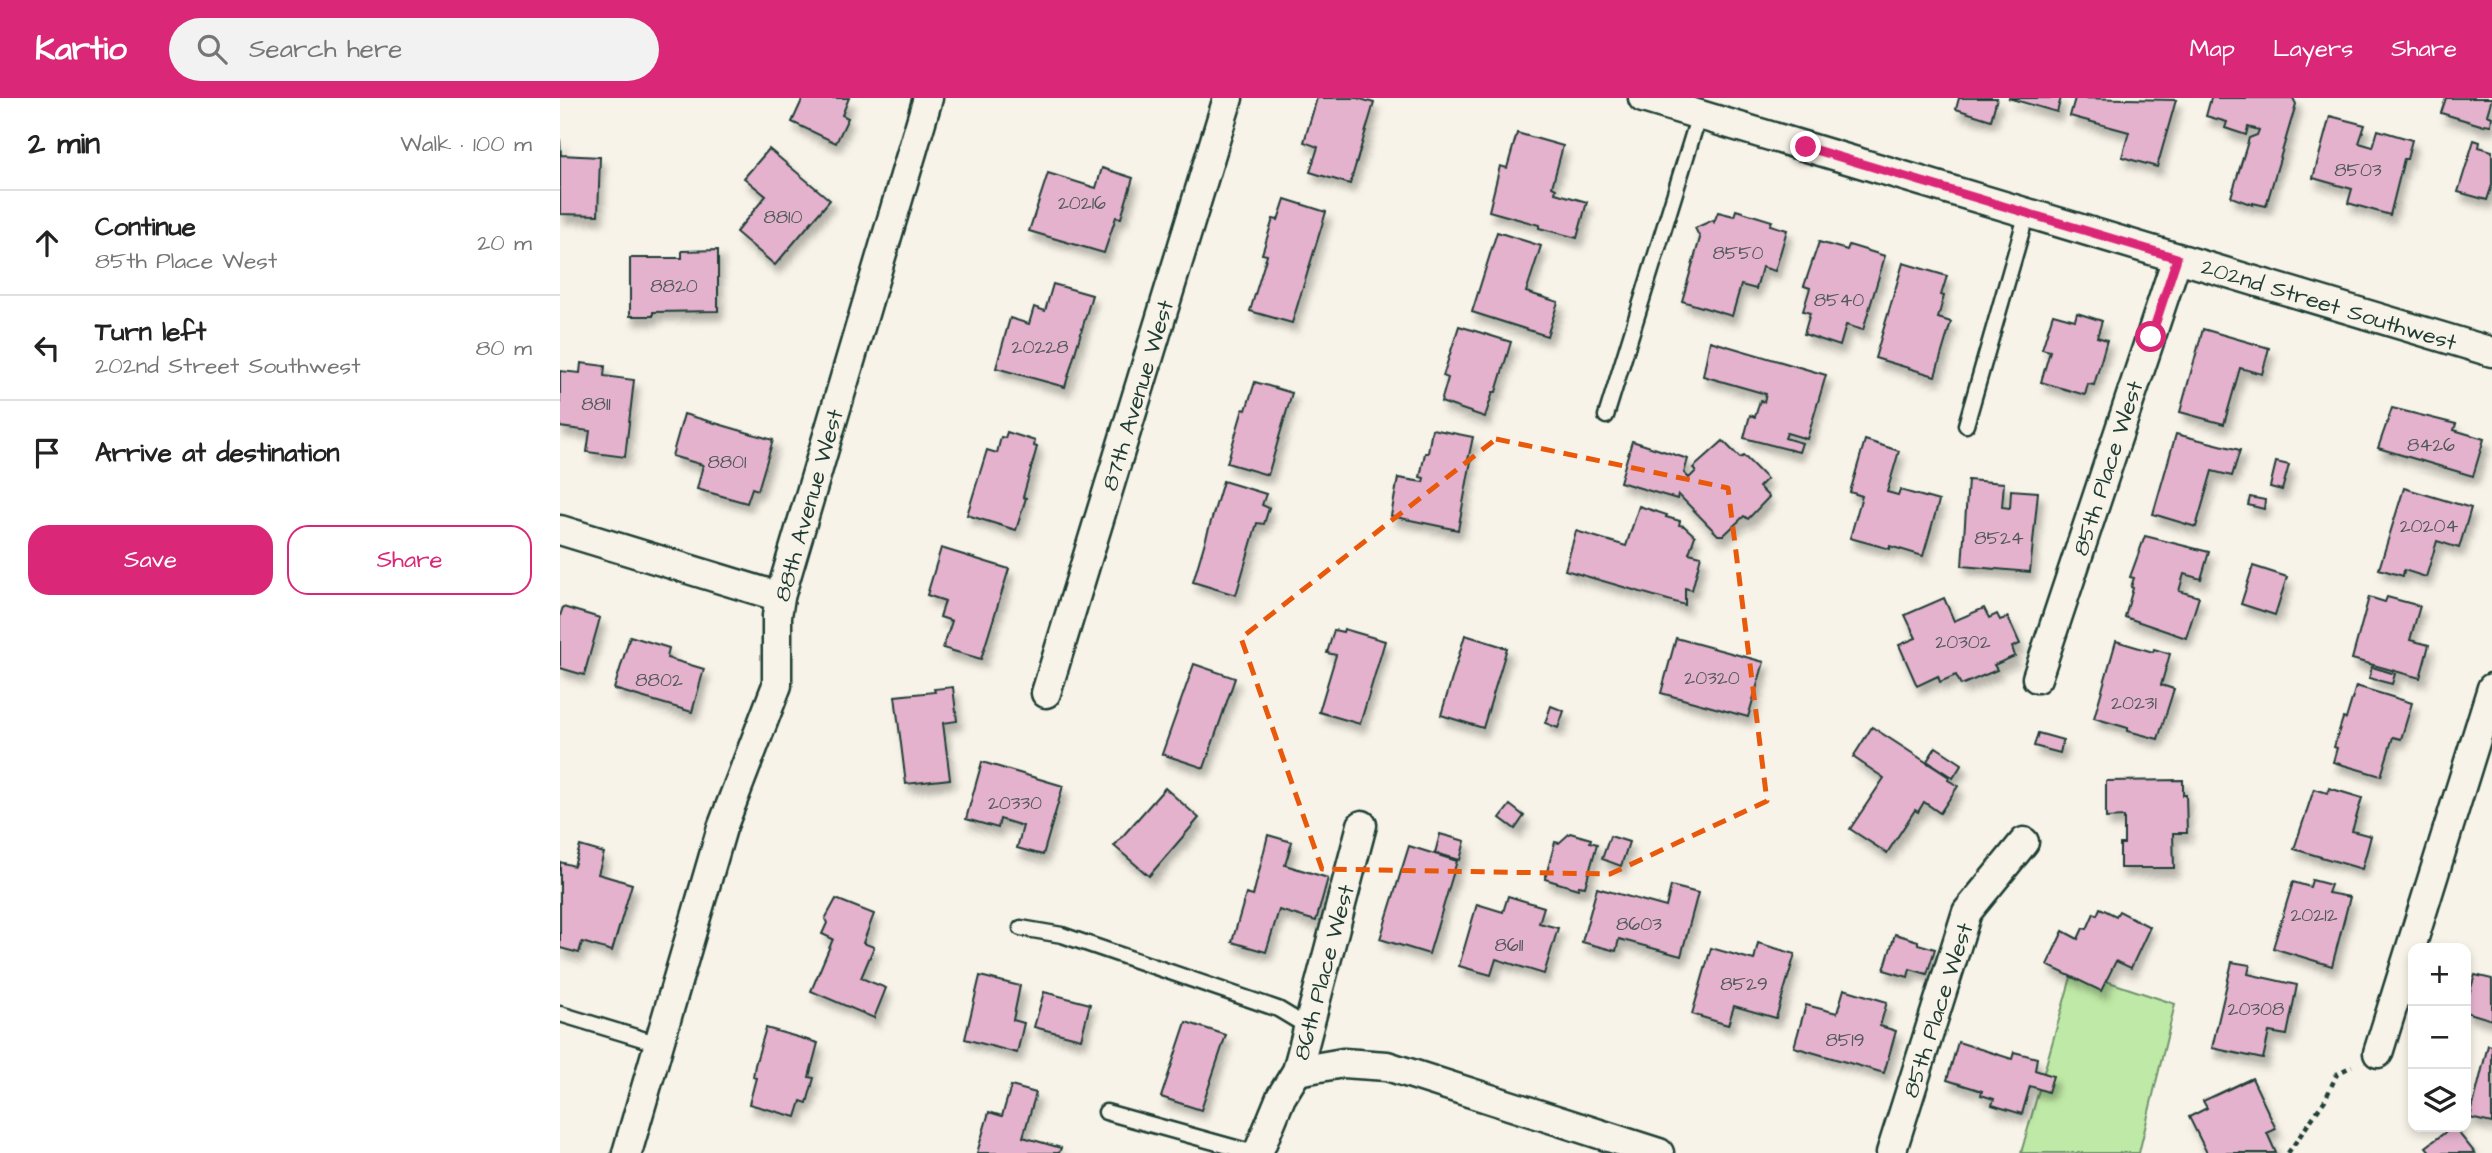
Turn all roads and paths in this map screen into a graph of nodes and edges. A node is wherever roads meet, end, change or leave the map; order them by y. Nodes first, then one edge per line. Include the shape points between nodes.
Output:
1 (928, 98) edge
2 (1228, 98) edge
3 (1643, 98) edge
4 (1699, 115) junction
5 (2027, 213) junction
6 (2177, 258) junction
7 (2492, 352) edge
8 (1606, 416) dead end
9 (1966, 425) dead end
10 (560, 530) edge
11 (780, 597) junction
12 (2037, 678) dead end
13 (2492, 688) edge
14 (1046, 692) dead end
15 (1362, 825) dead end
16 (2024, 842) dead end
17 (1021, 928) dead end
18 (560, 1014) edge
19 (1308, 1027) junction
20 (659, 1044) junction
21 (2378, 1053) joint
22 (1297, 1071) junction
23 (1106, 1112) dead end
24 (627, 1153) edge
25 (1256, 1153) edge
26 (1659, 1153) edge
27 (1891, 1153) edge
28 (2288, 1153) edge

1 - 11 street, 88th Avenue West
2 - 14 street, 87th Avenue West
3 - 4 street, 202nd Street Southwest
4 - 5 street, 202nd Street Southwest
4 - 8 lane
5 - 6 street, 202nd Street Southwest
5 - 9 lane
6 - 7 street, 202nd Street Southwest
6 - 12 street, 85th Place West
10 - 11 street
11 - 20 street, 88th Avenue West via 777,685 722,828
13 - 21 street
15 - 19 street, 86th Place West
16 - 27 street, 85th Place West via 1967,912
17 - 19 lane via 1062,935 1278,1009
18 - 20 lane
19 - 22 street, 86th Place West
20 - 24 street, 88th Avenue West
21 - 28 path via 2337,1074 2325,1100
22 - 25 street, 86th Place West
22 - 26 street via 1343,1063 1387,1066
23 - 25 lane

